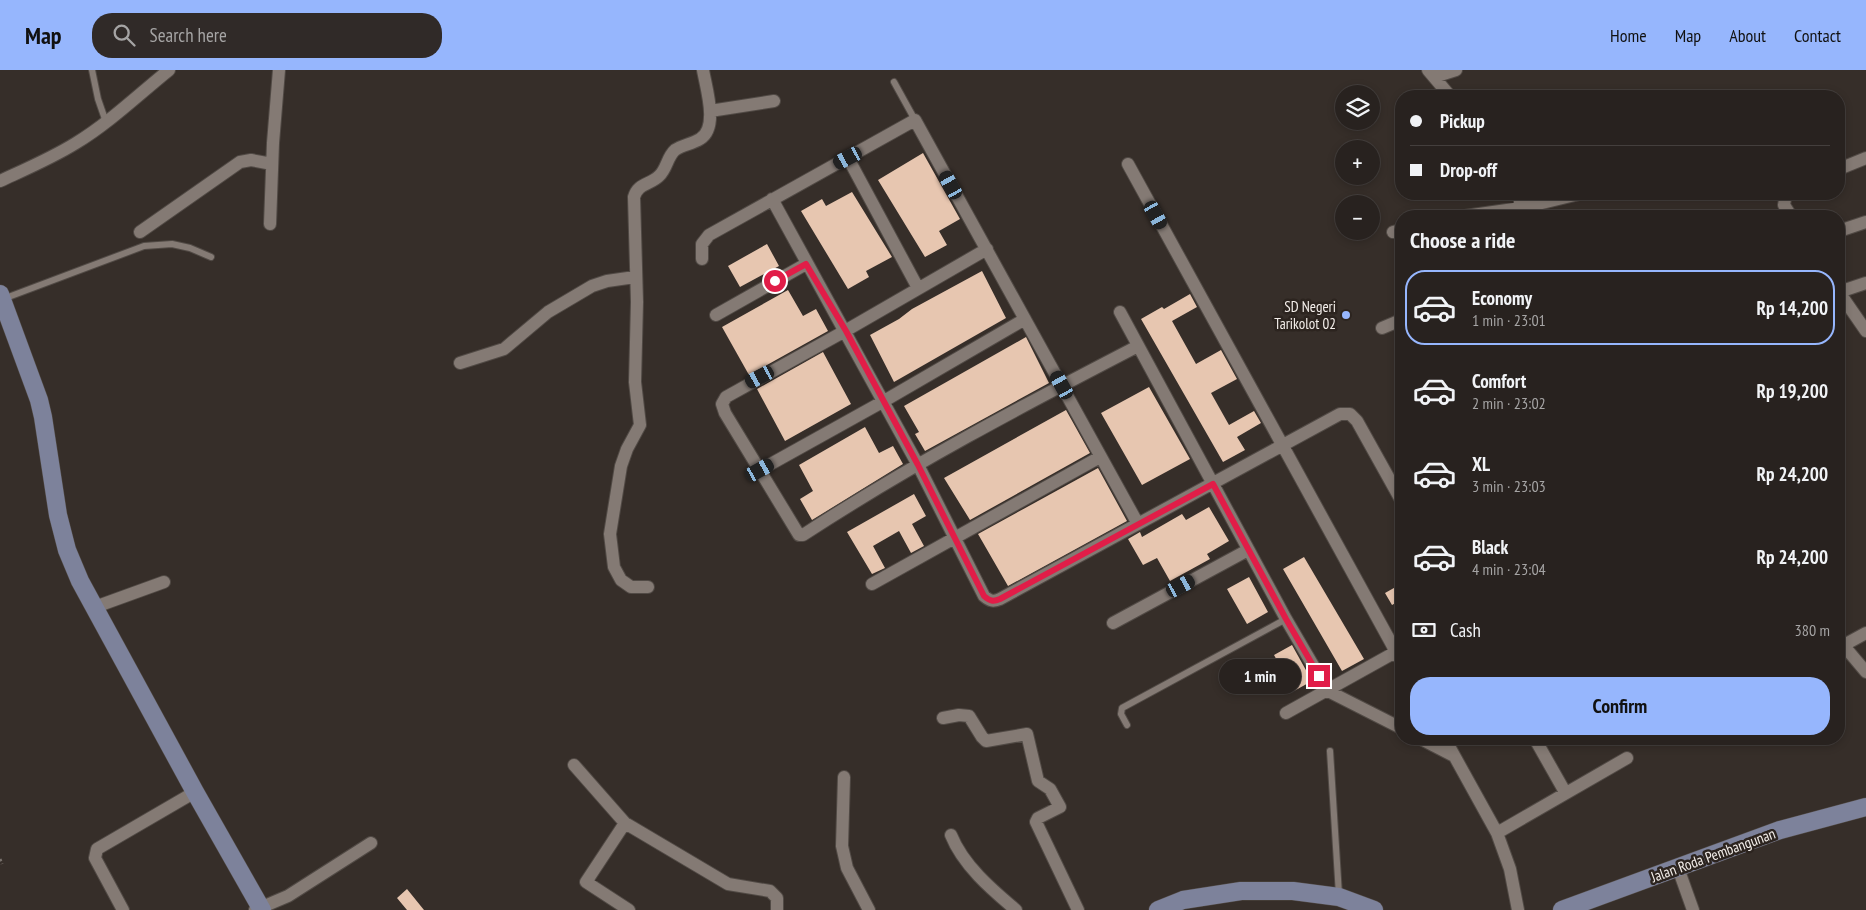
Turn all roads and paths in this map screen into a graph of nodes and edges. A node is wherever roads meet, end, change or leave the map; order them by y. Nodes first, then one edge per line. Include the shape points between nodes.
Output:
1 (92, 70) edge
2 (169, 70) edge
3 (279, 70) edge
4 (703, 70) edge
5 (1456, 70) edge
6 (1431, 74) edge
7 (894, 82) dead end
8 (1445, 90) edge
9 (774, 101) dead end
10 (710, 111) junction
11 (915, 120) junction
12 (106, 122) junction
13 (848, 158) junction
14 (1866, 158) edge
15 (272, 164) junction
16 (1128, 164) dead end
17 (1845, 167) edge
18 (0, 180) edge
19 (772, 199) junction
20 (1560, 200) edge
21 (1527, 210) edge
22 (1866, 222) edge
23 (270, 224) dead end
24 (1845, 228) edge
25 (140, 232) dead end
26 (988, 249) junction
27 (211, 257) dead end
28 (702, 259) dead end
29 (806, 264) junction
30 (635, 277) junction
31 (1866, 283) edge
32 (918, 288) junction
33 (1845, 290) edge
34 (1, 297) edge
35 (1845, 301) edge
36 (1120, 312) dead end
37 (716, 315) dead end
38 (1025, 319) junction
39 (1395, 323) edge
40 (1382, 328) dead end
41 (846, 331) junction
42 (1866, 331) edge
43 (1138, 346) junction
44 (460, 362) dead end
45 (1062, 385) junction
46 (884, 401) junction
47 (1284, 446) junction
48 (1100, 457) junction
49 (918, 465) junction
50 (760, 470) junction
51 (1213, 484) junction
52 (1395, 489) edge
53 (1138, 524) junction
54 (954, 538) junction
55 (1248, 550) junction
56 (164, 582) dead end
57 (872, 584) dead end
58 (648, 587) dead end
59 (95, 607) junction
60 (1286, 619) junction
61 (1113, 622) dead end
62 (1866, 633) edge
63 (1845, 641) edge
64 (1395, 645) edge
65 (1845, 648) edge
66 (1395, 657) edge
67 (1866, 672) edge
68 (1328, 691) junction
69 (1286, 713) dead end
70 (943, 718) dead end
71 (1127, 725) dead end
72 (1395, 725) edge
73 (1433, 745) edge
74 (1448, 745) edge
75 (1539, 745) edge
76 (1330, 751) dead end
77 (1454, 756) junction
78 (1627, 758) dead end
79 (574, 765) dead end
80 (844, 777) dead end
81 (195, 792) junction
82 (1566, 792) junction
83 (1866, 807) edge
84 (625, 824) junction
85 (1497, 833) junction
86 (951, 835) dead end
87 (371, 843) dead end
88 (0, 859) edge
89 (2, 864) dead end
90 (1678, 868) junction
91 (1339, 897) junction
92 (1186, 905) edge
93 (259, 909) edge
94 (123, 910) edge
95 (630, 910) edge
96 (777, 910) edge
97 (869, 910) edge
98 (1016, 910) edge
99 (1078, 910) edge
100 (1158, 910) edge
101 (1374, 910) edge
102 (1518, 910) edge
103 (1562, 910) edge
104 (1693, 910) edge

1 - 12 lane
2 - 12 street
3 - 15 street
4 - 10 street
5 - 6 street
6 - 8 street
7 - 11 lane
9 - 10 street
10 - 30 street via 710,123 701,139 676,149 660,176 636,191
11 - 13 street
11 - 26 street
12 - 18 street via 38,164
13 - 19 street
13 - 32 street
14 - 17 street
15 - 23 street
15 - 25 street via 251,160 240,162
16 - 47 street
19 - 28 street via 709,235 702,244
19 - 29 street
20 - 21 street
22 - 24 street
26 - 32 street
26 - 38 street
27 - 34 lane via 172,244 144,246
29 - 37 street
29 - 41 street
30 - 44 street via 592,286 548,312 504,349
30 - 58 street via 635,399 640,426 621,466 610,534 614,567 621,580 631,588
31 - 33 street
32 - 41 street
34 - 59 street via 44,417 58,515 67,550
35 - 42 street
36 - 43 street
38 - 45 street
38 - 46 street
39 - 40 street
41 - 46 street
41 - 50 street via 726,397 722,404 725,413
43 - 45 street
43 - 51 street
45 - 48 street
45 - 49 street
46 - 49 street
46 - 50 street
47 - 51 street
47 - 52 street via 1340,414 1350,414 1357,420
47 - 64 street
48 - 53 street
48 - 54 street
49 - 50 street via 801,535
49 - 54 street
51 - 53 street
51 - 55 street
53 - 54 street via 994,602 984,596
54 - 57 street
55 - 60 street
55 - 61 street
56 - 59 street
59 - 81 street
60 - 68 street
60 - 71 lane via 1122,708 1121,714
62 - 63 street
65 - 67 street
66 - 68 street
68 - 69 street
68 - 72 street
70 - 99 street via 969,716 986,740 1027,734 1038,782 1050,789 1060,807 1036,822
73 - 77 street
74 - 77 street
75 - 82 street
76 - 91 lane
77 - 85 street
78 - 82 street
79 - 84 street
80 - 97 street via 842,846 847,868
81 - 93 street
81 - 94 street via 97,850 96,858
82 - 85 street
83 - 90 street, Jalan Roda Pembangunan via 1780,830
84 - 95 street via 586,882
84 - 96 street via 728,884 770,891 777,898
85 - 102 street via 1510,869
86 - 98 street via 965,861
87 - 93 street via 309,884
88 - 89 path
90 - 103 street, Jalan Roda Pembangunan
90 - 104 street
91 - 92 street via 1293,891 1241,891
91 - 101 street
92 - 100 street

